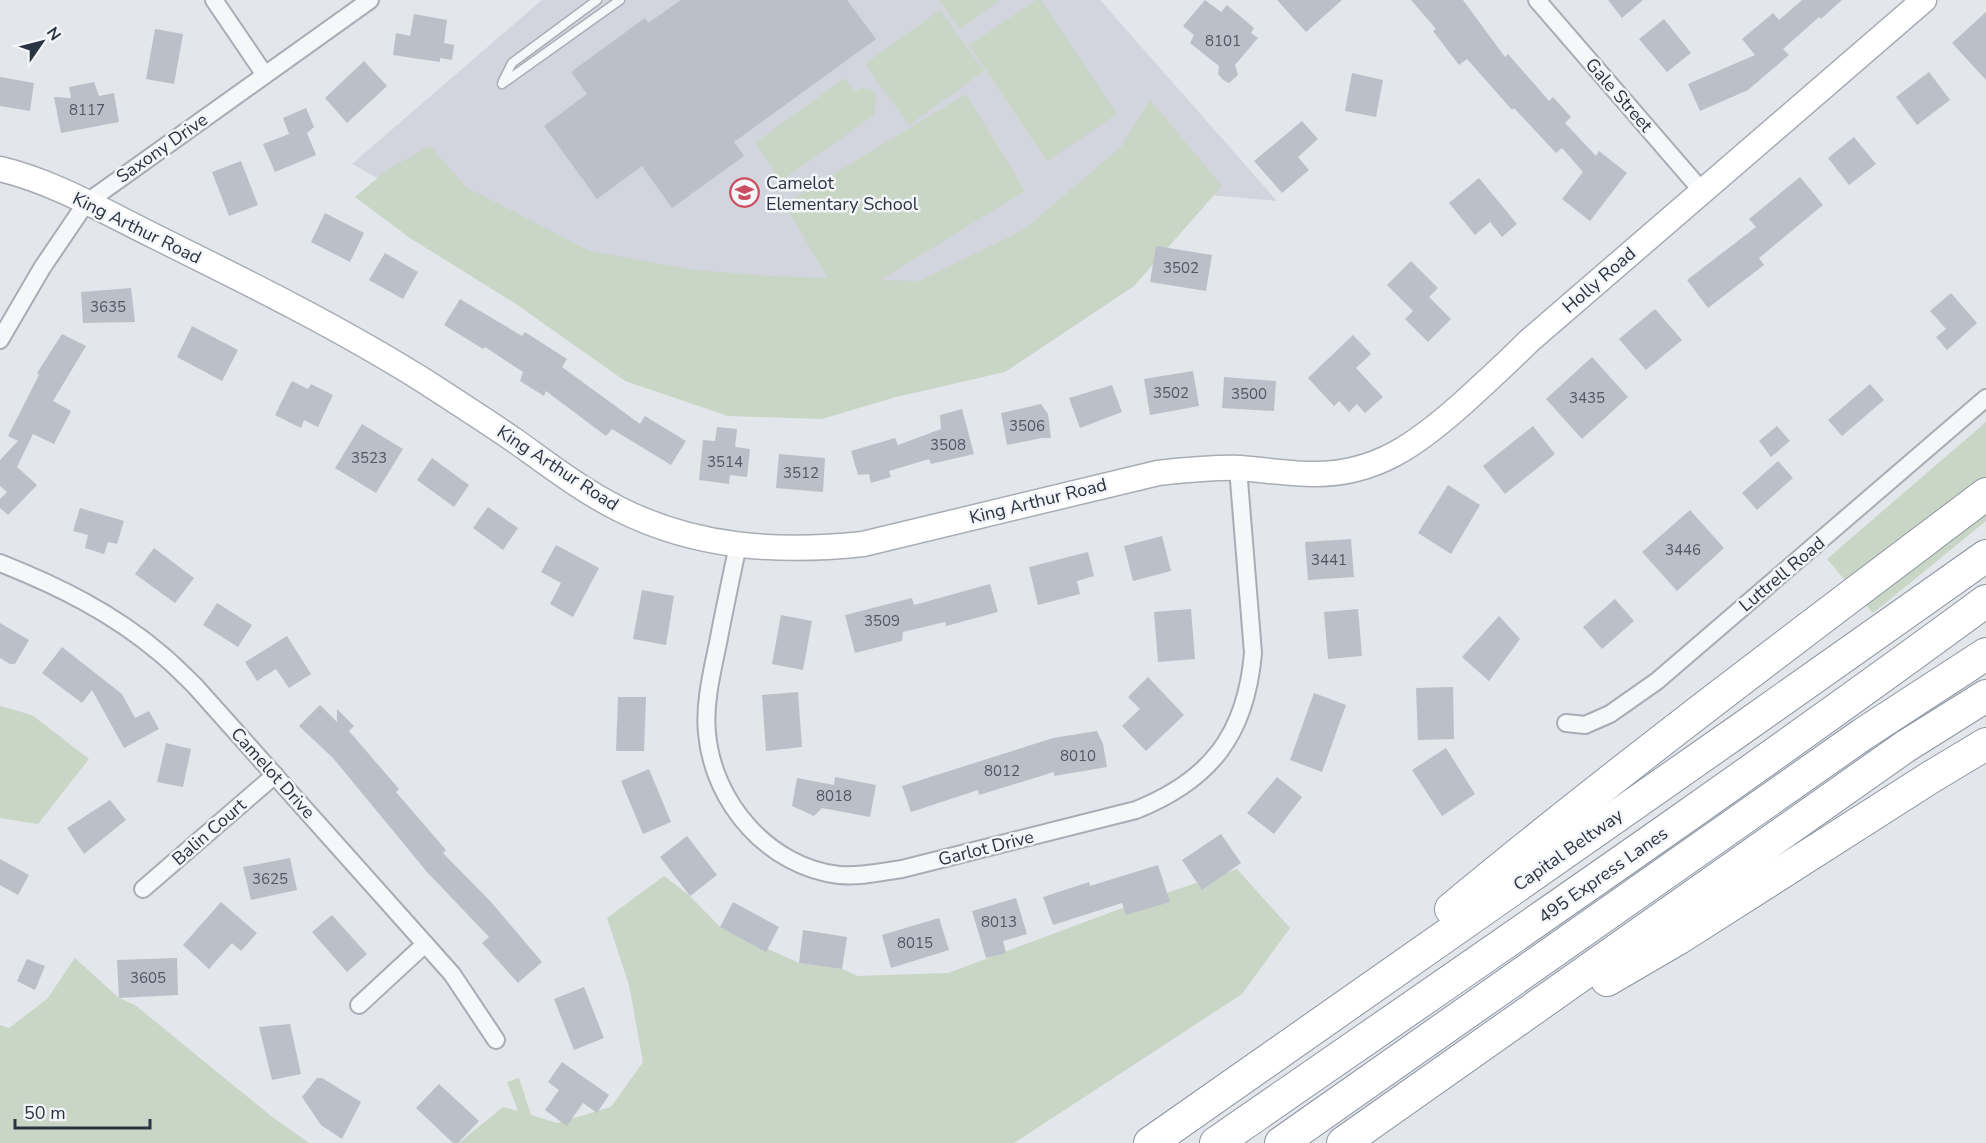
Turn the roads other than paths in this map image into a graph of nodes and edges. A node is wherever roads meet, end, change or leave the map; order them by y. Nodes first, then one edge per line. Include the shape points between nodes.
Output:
1 (214, 0) edge
2 (370, 0) edge
3 (597, 0) edge
4 (620, 0) edge
5 (1537, 0) edge
6 (1924, 0) edge
7 (266, 75) junction
8 (0, 168) edge
9 (1702, 191) junction
10 (86, 203) junction
11 (0, 340) edge
12 (1986, 398) edge
13 (1238, 468) junction
14 (1986, 494) edge
15 (738, 545) junction
16 (1986, 556) edge
17 (0, 563) edge
18 (1986, 601) edge
19 (1986, 654) edge
20 (1986, 696) edge
21 (1566, 723) dead end
22 (1986, 744) edge
23 (275, 775) junction
24 (142, 889) dead end
25 (425, 944) junction
26 (359, 1005) dead end
27 (496, 1040) dead end
28 (1276, 1055) junction
29 (1432, 1081) junction
30 (1150, 1143) edge
31 (1216, 1143) edge
32 (1281, 1143) edge
33 (1343, 1143) edge

1 - 7 street
2 - 7 street, Saxony Drive
3 - 4 lane via 512,63 502,84
5 - 9 street, Gale Street
6 - 9 street, Holly Road
7 - 10 street, Saxony Drive
8 - 10 street, King Arthur Road
9 - 13 street, Holly Road via 1414,444 1376,463 1338,473
10 - 11 street, Saxony Drive
10 - 15 street, King Arthur Road via 303,311 412,373 584,490 620,510 690,536
12 - 21 street, Luttrell Road via 1657,681 1610,714 1585,725
13 - 15 street, King Arthur Road via 1158,473 863,544 776,549
13 - 15 street, Garlot Drive via 1253,653 1250,680 1234,729 1204,769 1161,800 1136,810 865,875 816,871 774,850 753,832 722,789 712,762 707,713
14 - 28 highway via 1742,678 1508,863
16 - 28 highway, Capital Beltway
17 - 23 street, Camelot Drive via 82,600 161,654
18 - 31 highway, 495 Express Lanes via 1653,841
19 - 32 highway, 495 Express Lanes via 1853,741
20 - 29 highway via 1906,746
22 - 29 highway via 1679,938
23 - 24 street, Balin Court
23 - 25 street, Camelot Drive
25 - 26 street
25 - 27 street, Camelot Drive via 452,974
28 - 30 highway, Capital Beltway
29 - 33 highway

